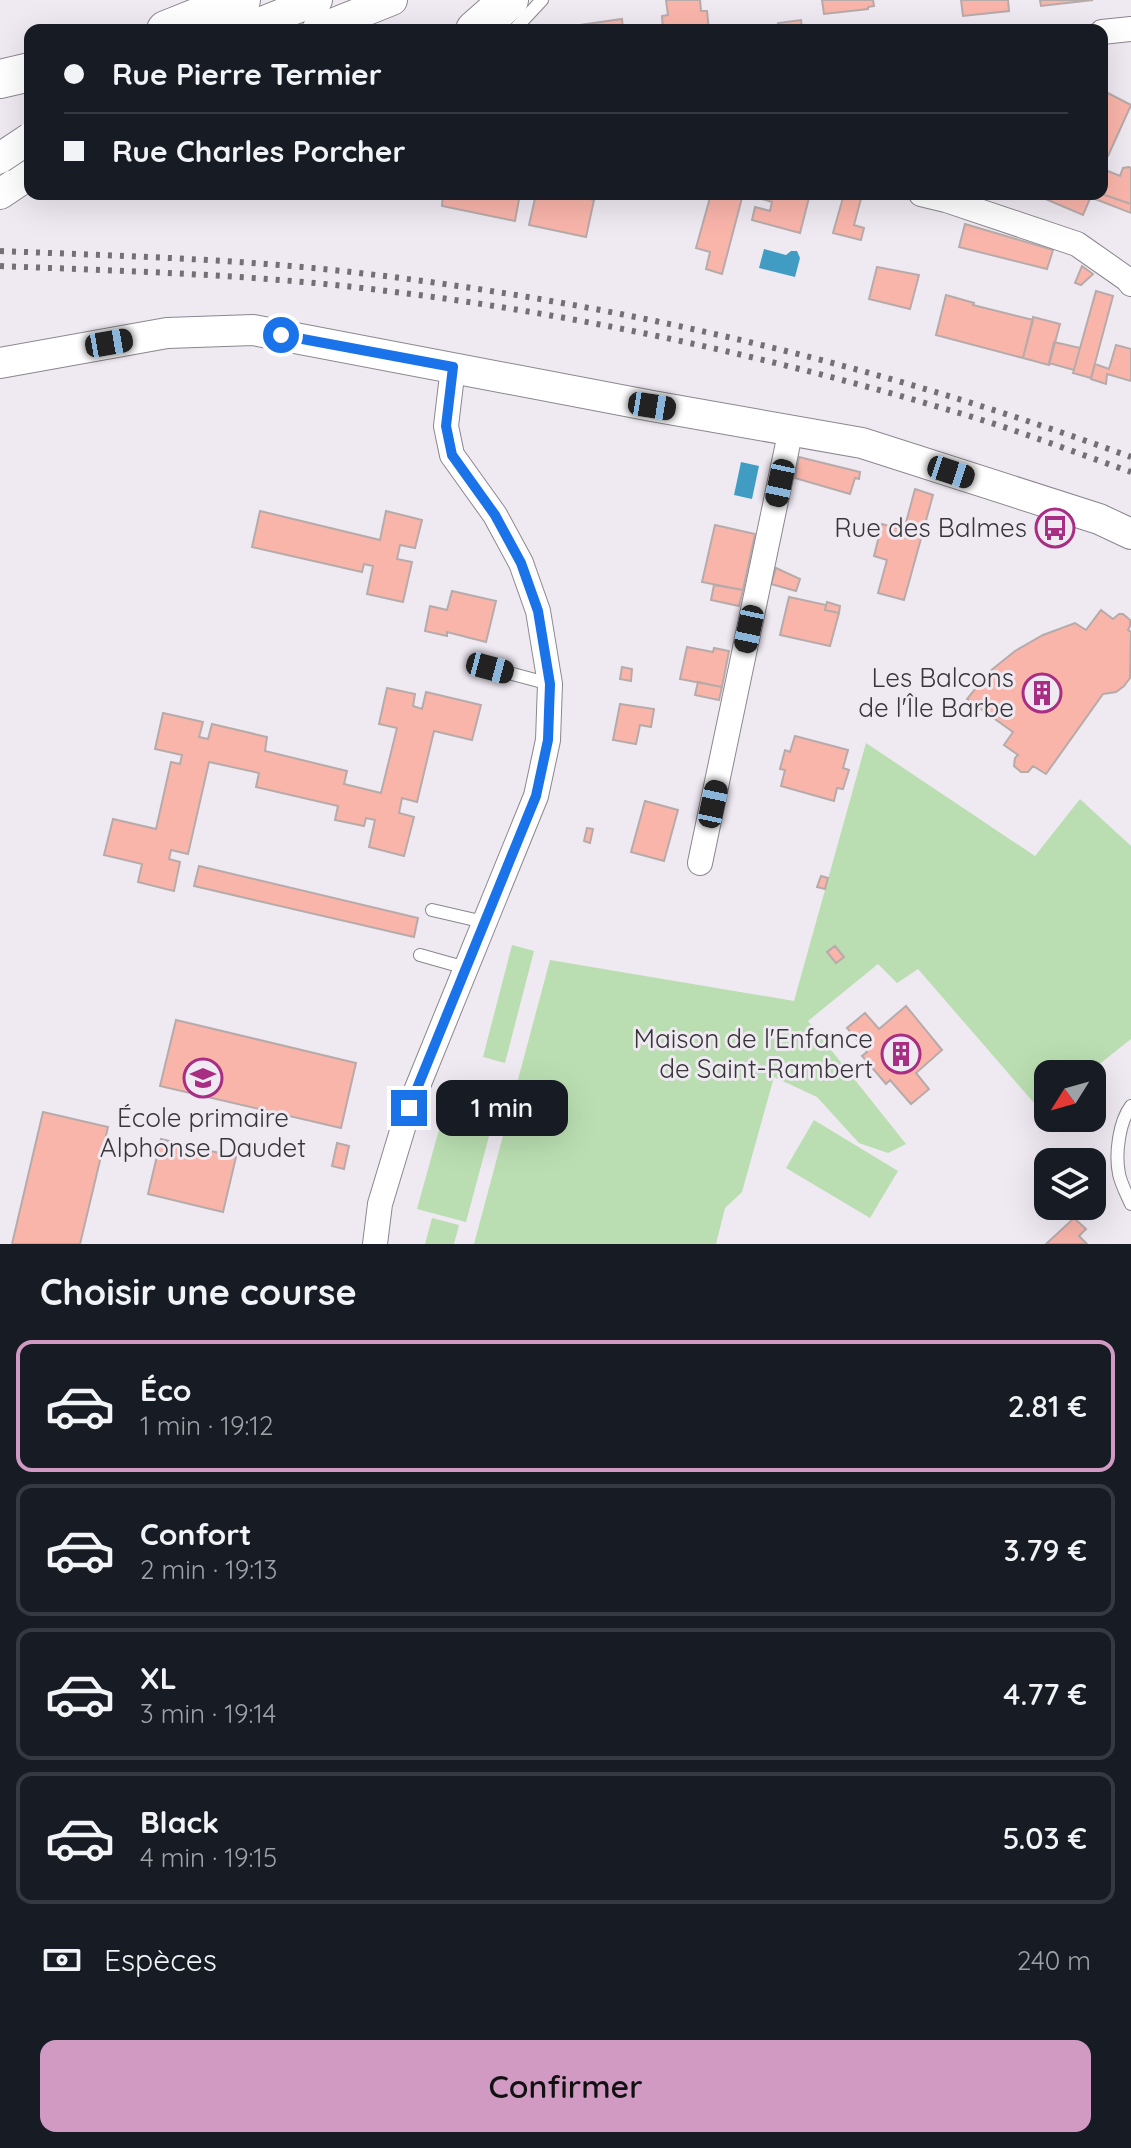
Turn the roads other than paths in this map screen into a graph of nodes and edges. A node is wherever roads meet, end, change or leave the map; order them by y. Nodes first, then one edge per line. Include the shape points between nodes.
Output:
1 (241, 0) edge
2 (317, 0) edge
3 (392, 0) edge
4 (542, 0) edge
5 (495, 15) edge
6 (181, 24) edge
7 (257, 24) edge
8 (332, 24) edge
9 (1131, 29) edge
10 (1108, 31) edge
11 (24, 73) edge
12 (0, 79) edge
13 (24, 86) edge
14 (0, 89) edge
15 (24, 139) edge
16 (0, 140) edge
17 (24, 142) edge
18 (0, 156) edge
19 (24, 156) edge
20 (24, 178) edge
21 (0, 194) edge
22 (946, 200) edge
23 (1131, 284) edge
24 (0, 363) edge
25 (453, 367) junction
26 (791, 429) junction
27 (1131, 534) edge
28 (490, 668) dead end
29 (550, 684) junction
30 (700, 863) dead end
31 (432, 910) dead end
32 (484, 922) junction
33 (420, 955) dead end
34 (466, 968) junction
35 (1131, 1106) edge
36 (1131, 1204) edge
37 (375, 1244) edge

1 - 6 main road
2 - 7 street
3 - 8 street
4 - 5 lane
9 - 10 street
11 - 12 main road
13 - 14 street
15 - 16 main road
17 - 18 street, bridge
18 - 19 lane
20 - 21 street
22 - 23 street via 1077,244
24 - 25 street via 167,333 253,330
25 - 26 street
25 - 29 street via 446,426 452,455 521,563 538,611
26 - 27 street via 862,443
26 - 30 street
28 - 29 lane
29 - 32 street via 548,740 536,796
31 - 32 lane
32 - 34 street
33 - 34 lane
34 - 37 street via 409,1108 380,1204
35 - 36 lane via 1119,1145 1119,1174

